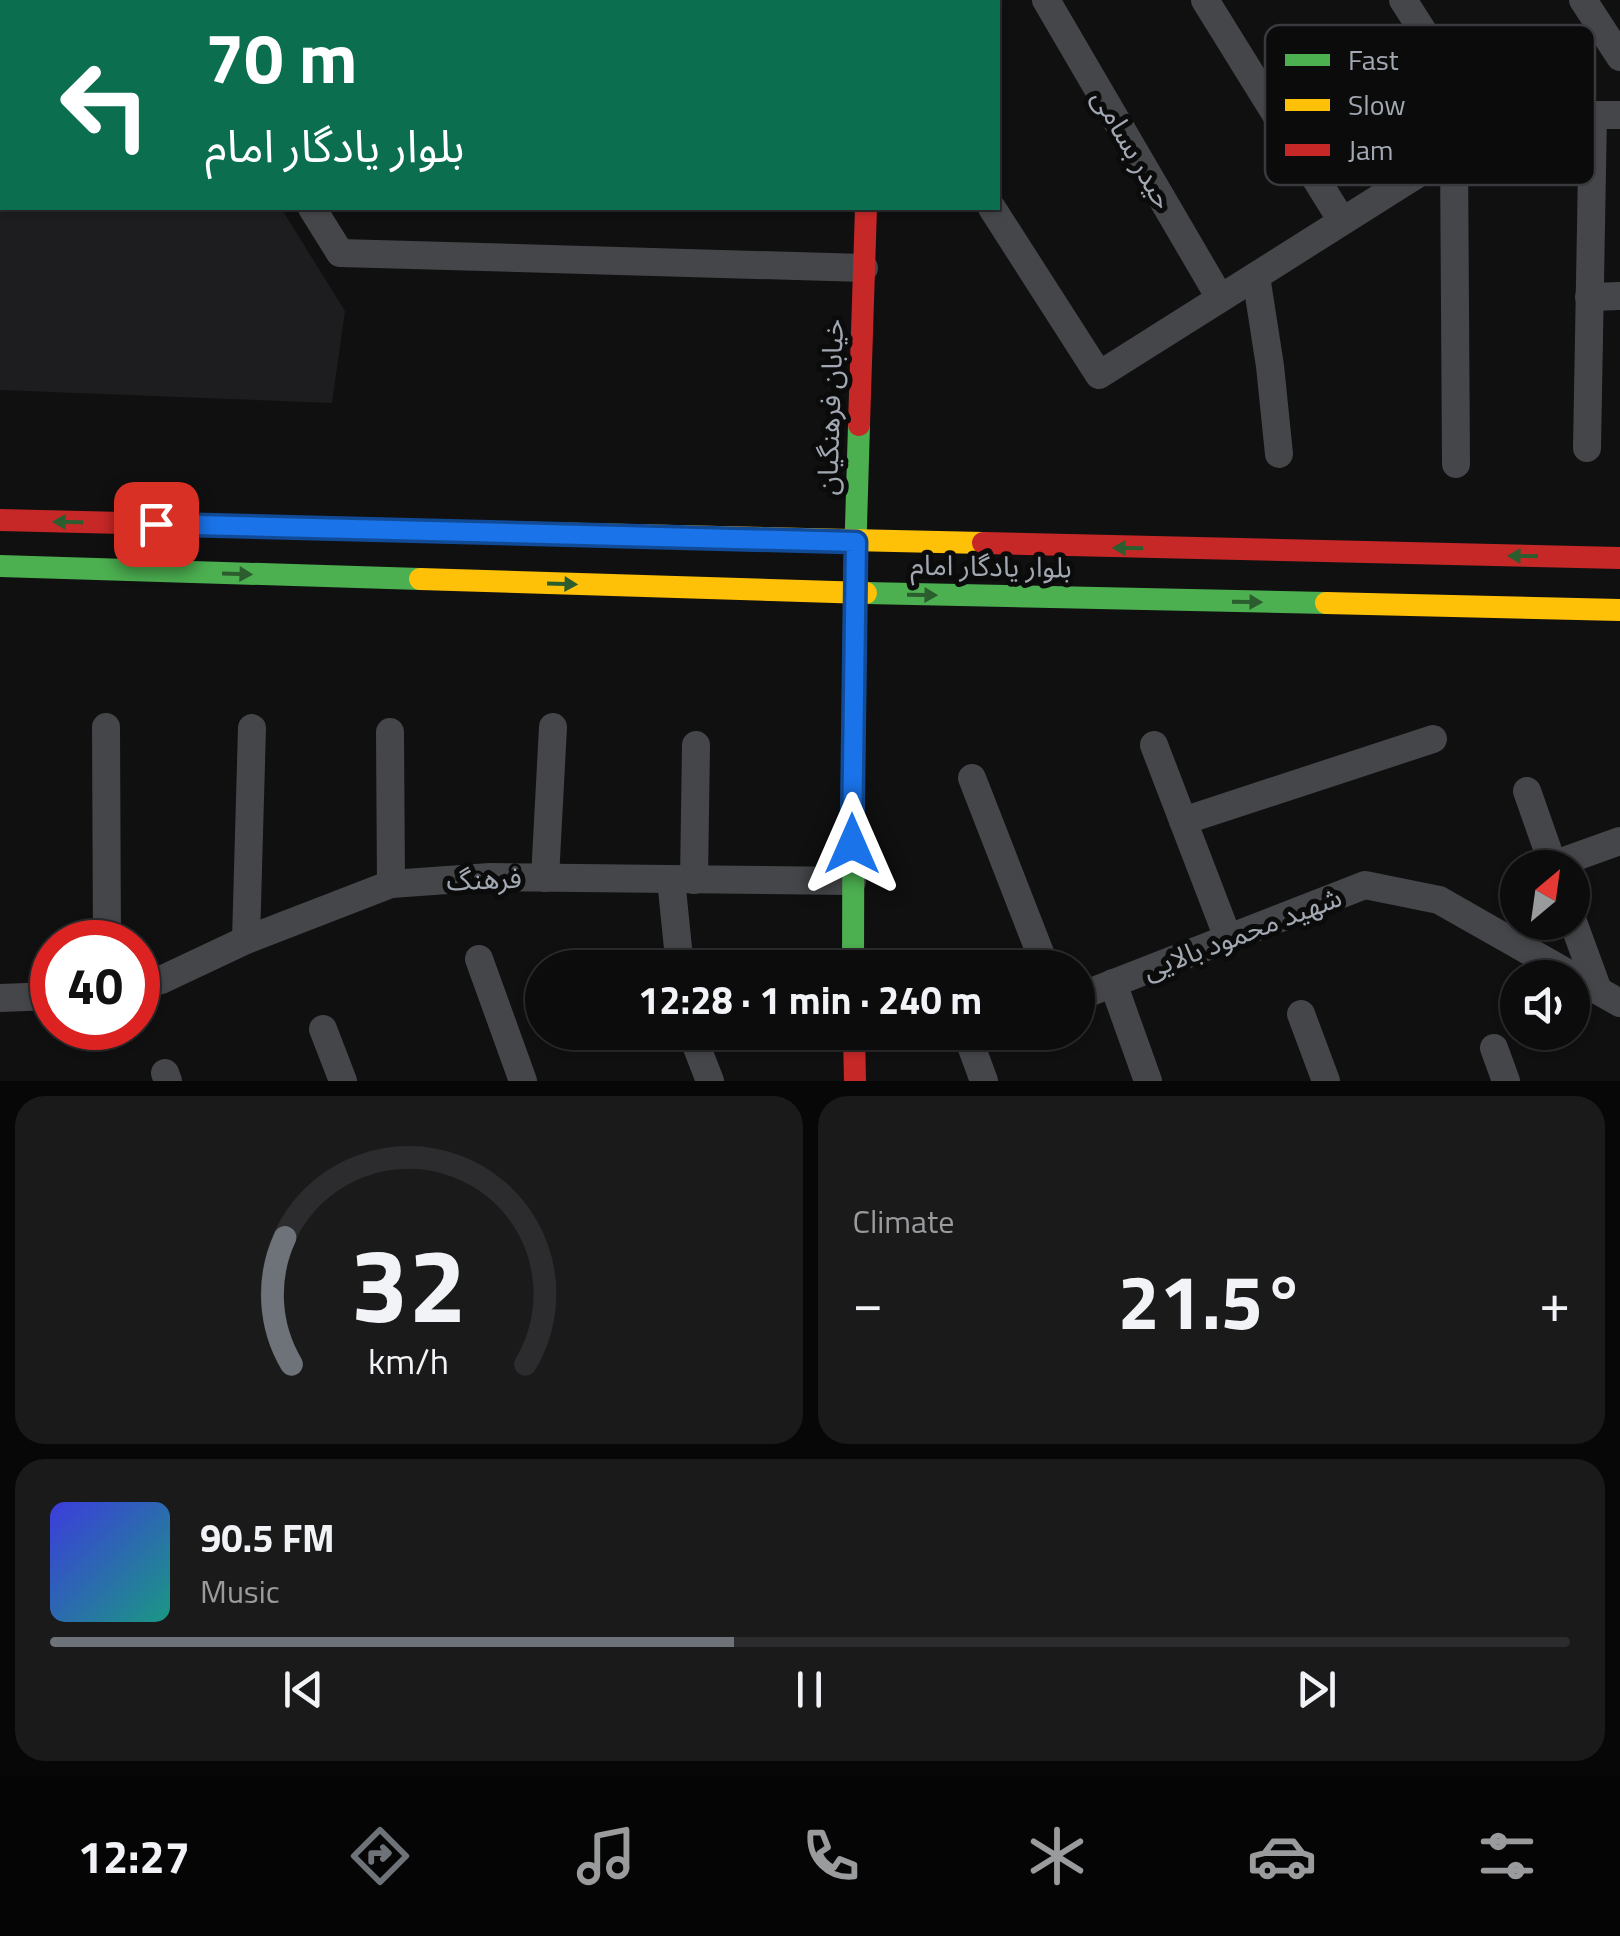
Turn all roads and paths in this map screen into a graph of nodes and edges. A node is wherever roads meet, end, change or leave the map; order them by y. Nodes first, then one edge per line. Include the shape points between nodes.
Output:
1 (1046, 0) edge
2 (1206, 0) edge
3 (1403, 0) edge
4 (1583, 0) edge
5 (1419, 25) edge
6 (1620, 57) edge
7 (1265, 96) edge
8 (1606, 115) edge
9 (1320, 185) edge
10 (1400, 185) edge
11 (1454, 185) edge
12 (313, 210) edge
13 (866, 210) edge
14 (993, 210) edge
15 (1342, 221) junction
16 (864, 268) junction
17 (1256, 276) junction
18 (1620, 296) edge
19 (1589, 297) junction
20 (1220, 298) junction
21 (1586, 448) dead end
22 (1279, 454) dead end
23 (1456, 464) dead end
24 (0, 520) edge
25 (856, 542) junction
26 (1620, 558) edge
27 (0, 566) edge
28 (854, 594) junction
29 (1620, 610) edge
30 (553, 727) dead end
31 (106, 728) dead end
32 (252, 728) dead end
33 (390, 732) dead end
34 (1433, 739) dead end
35 (696, 744) dead end
36 (1154, 745) dead end
37 (972, 778) dead end
38 (1527, 791) dead end
39 (1183, 821) junction
40 (1620, 841) edge
41 (1548, 850) edge
42 (1590, 852) edge
43 (545, 878) junction
44 (683, 880) junction
45 (852, 880) junction
46 (391, 884) junction
47 (107, 920) edge
48 (1228, 938) junction
49 (246, 940) junction
50 (1582, 940) edge
51 (681, 950) edge
52 (853, 950) edge
53 (1039, 950) edge
54 (478, 959) dead end
55 (160, 980) edge
56 (1112, 983) junction
57 (1095, 990) edge
58 (1609, 996) edge
59 (30, 997) edge
60 (0, 998) edge
61 (1301, 1014) dead end
62 (323, 1029) dead end
63 (1494, 1048) dead end
64 (698, 1050) edge
65 (854, 1050) edge
66 (973, 1050) edge
67 (343, 1081) edge
68 (523, 1081) edge
69 (710, 1081) edge
70 (855, 1081) edge
71 (984, 1081) edge
72 (1148, 1081) edge
73 (1326, 1081) edge
74 (1506, 1081) edge

1 - 20 street, حیدر بسامی
2 - 7 street
3 - 5 street
4 - 6 street
8 - 19 street
9 - 15 street
10 - 15 street
11 - 23 street
12 - 16 street via 340,253
13 - 16 main road, خیابان فرهنگیان
14 - 20 street via 1098,375
15 - 17 street
16 - 25 main road, خیابان فرهنگیان
17 - 20 street
17 - 22 street
18 - 19 street
19 - 21 street
25 -> 24 main road, بلوار یادگار امام
26 -> 25 main road, بلوار یادگار امام
25 - 28 main road, خیابان فرهنگیان
27 -> 28 main road, بلوار یادگار امام
28 -> 29 main road, بلوار یادگار امام
28 - 45 main road, خیابان فرهنگیان
30 - 43 street
31 - 47 street
32 - 49 street
33 - 46 street
34 - 39 street
35 - 44 street
36 - 39 street
37 - 53 street
38 - 41 street
39 - 48 street
40 - 42 street
43 - 44 street, فرهنگ
43 - 46 street, فرهنگ
44 - 45 street, فرهنگ
44 - 51 street
45 - 52 main road, خیابان فرهنگیان
46 - 49 street, فرهنگ
48 - 56 street, شهید محمود بالایی
48 - 58 street, شهید محمود بالایی via 1365,885 1439,900
49 - 55 street, فرهنگ
50 - 58 street
54 - 68 street
56 - 57 street, شهید محمود بالایی
56 - 72 street
59 - 60 street
61 - 73 street
62 - 67 street
63 - 74 street
64 - 69 street
65 - 70 main road
66 - 71 street

